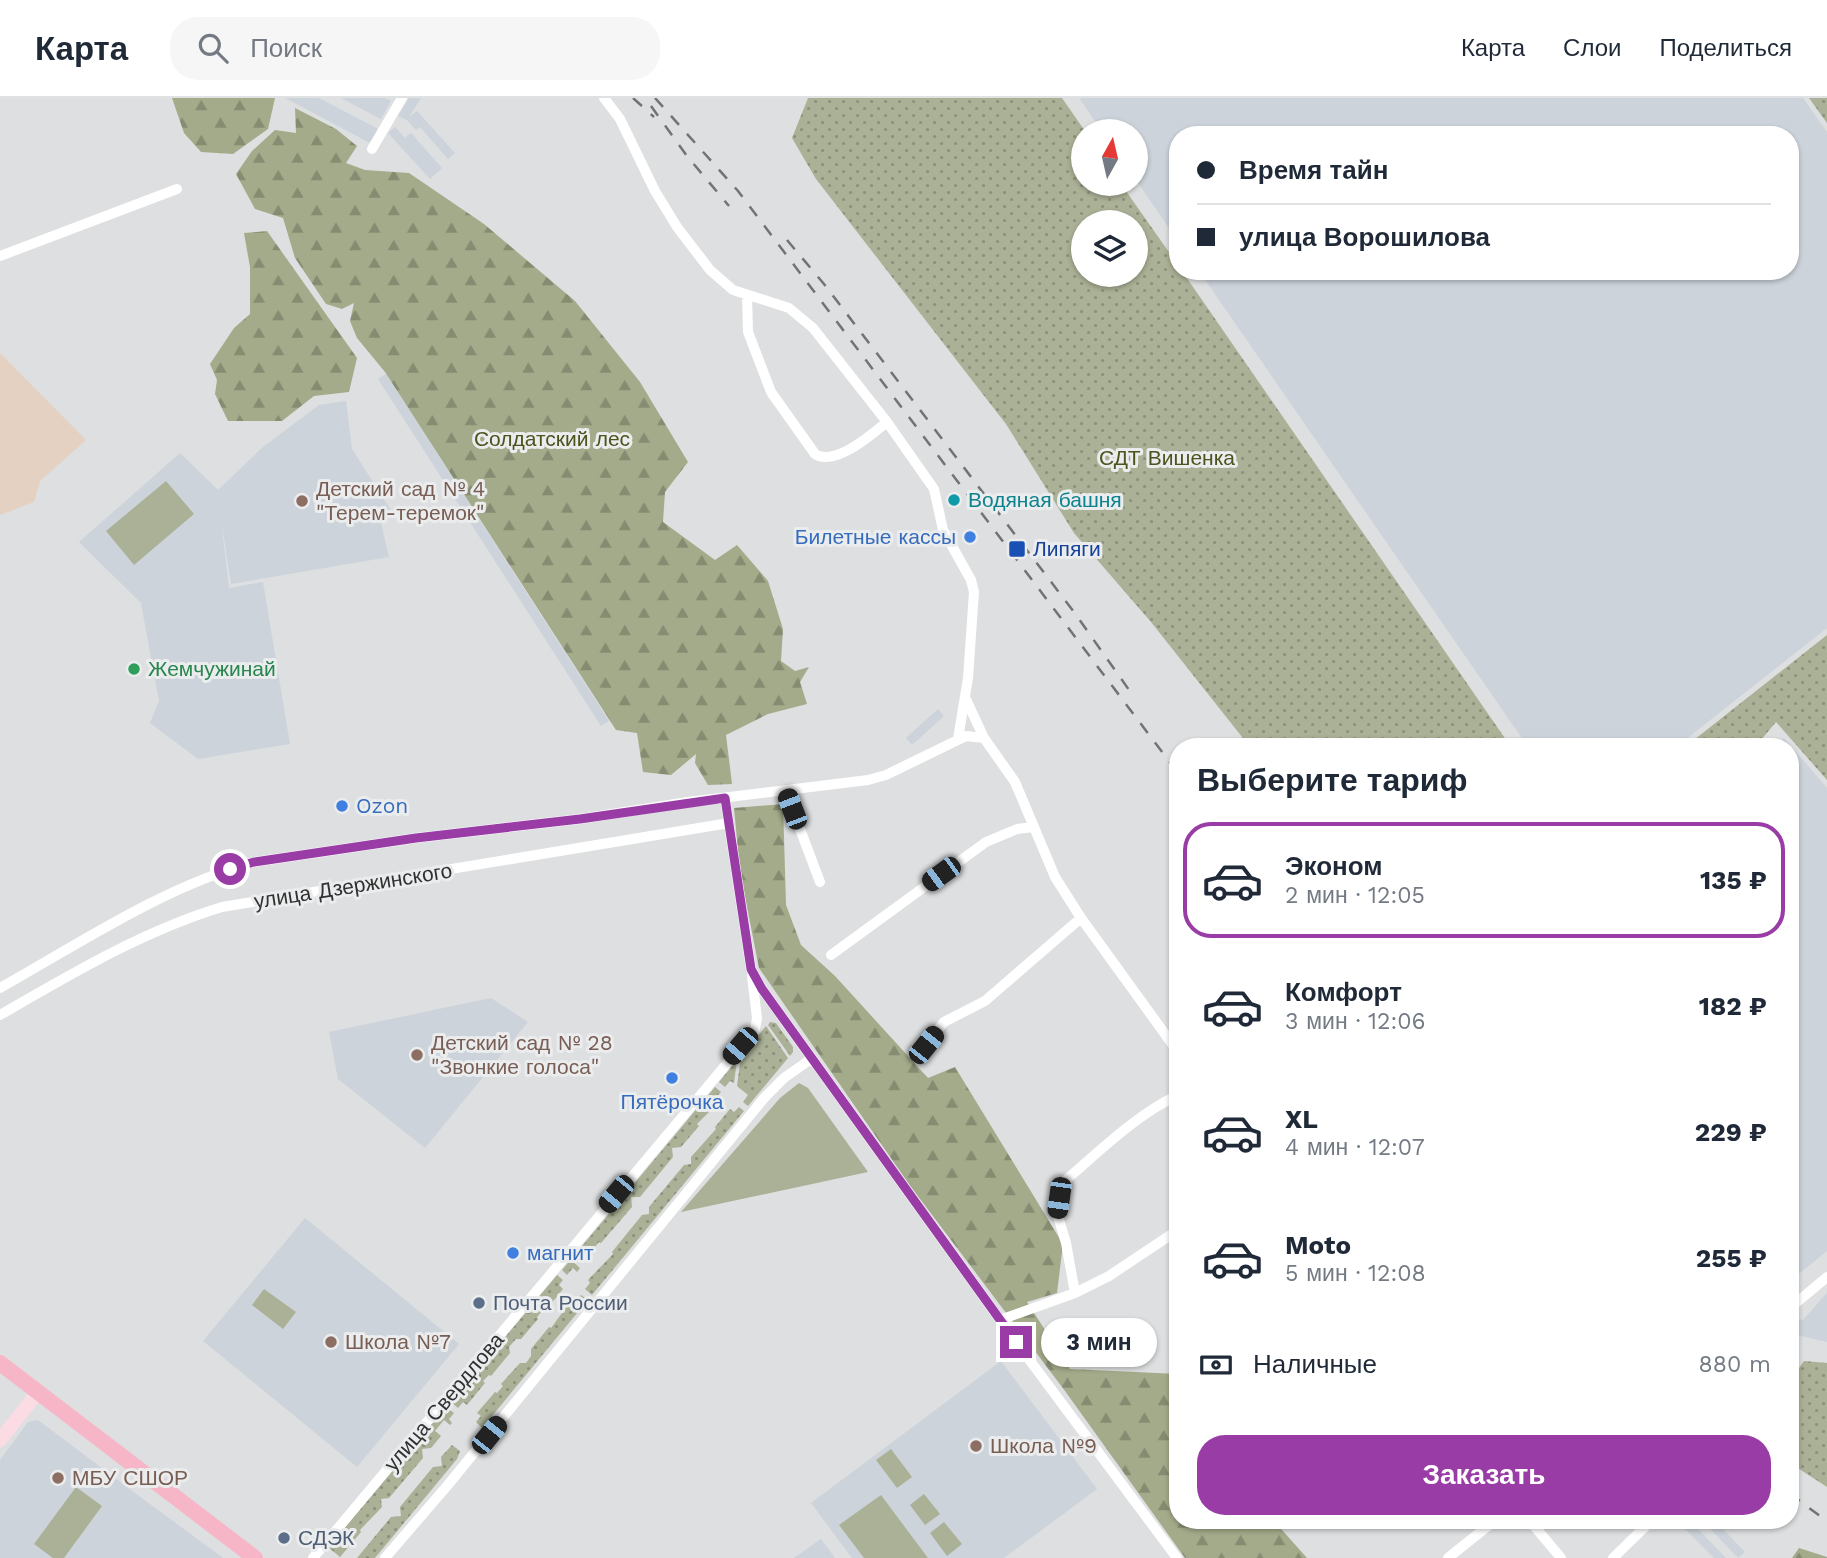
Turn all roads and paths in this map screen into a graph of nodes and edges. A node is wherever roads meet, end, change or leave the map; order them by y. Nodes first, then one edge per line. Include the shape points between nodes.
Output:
1 (402, 98) edge
2 (604, 98) edge
3 (372, 149) dead end
4 (177, 189) dead end
5 (0, 256) edge
6 (747, 296) junction
7 (887, 422) junction
8 (965, 697) junction
9 (985, 738) junction
10 (958, 739) junction
11 (786, 792) junction
12 (725, 798) junction
13 (729, 823) junction
14 (1032, 827) junction
15 (820, 882) dead end
16 (1081, 918) junction
17 (831, 954) dead end
18 (751, 969) junction
19 (0, 988) edge
20 (0, 1015) edge
21 (1169, 1040) edge
22 (917, 1056) dead end
23 (811, 1059) junction
24 (1169, 1099) edge
25 (1169, 1236) edge
26 (1827, 1277) edge
27 (1074, 1293) junction
28 (1799, 1300) edge
29 (1000, 1320) junction
30 (0, 1363) edge
31 (38, 1392) junction
32 (0, 1440) edge
33 (1484, 1529) edge
34 (1537, 1529) edge
35 (1643, 1529) edge
36 (254, 1558) edge
37 (313, 1558) edge
38 (385, 1558) edge
39 (1177, 1558) edge
40 (1448, 1558) edge
41 (1561, 1558) edge
42 (1613, 1558) edge

1 - 3 street
2 - 6 street via 620,119 677,227 722,282
4 - 5 street
6 - 7 street via 789,308 813,328
6 - 7 street via 748,332 771,392 815,454 834,456
7 - 8 street via 934,489 943,530 971,580 975,605
8 - 9 street
8 - 10 street
9 - 10 street, улица Дзержинского
9 - 14 street via 1015,782
10 - 11 street, улица Дзержинского via 886,775
11 - 12 street, улица Дзержинского
11 - 15 street
12 - 13 street
12 - 19 street, улица Дзержинского via 254,862 156,899
13 - 18 street
13 - 20 street, улица Дзержинского via 222,907 114,952
14 - 16 street
14 - 17 street via 986,842
16 - 21 street
16 - 22 street via 985,1001 944,1022
18 - 23 street
18 - 37 street, улица Свердлова via 755,1030
23 - 29 street
23 - 38 street via 765,1097
24 - 27 street via 1061,1184 1057,1213
25 - 27 street
26 - 28 street
27 - 29 street
29 - 39 street
30 - 31 main road
31 - 32 main road
31 - 36 main road
33 - 40 street
34 - 41 street
35 - 42 street

